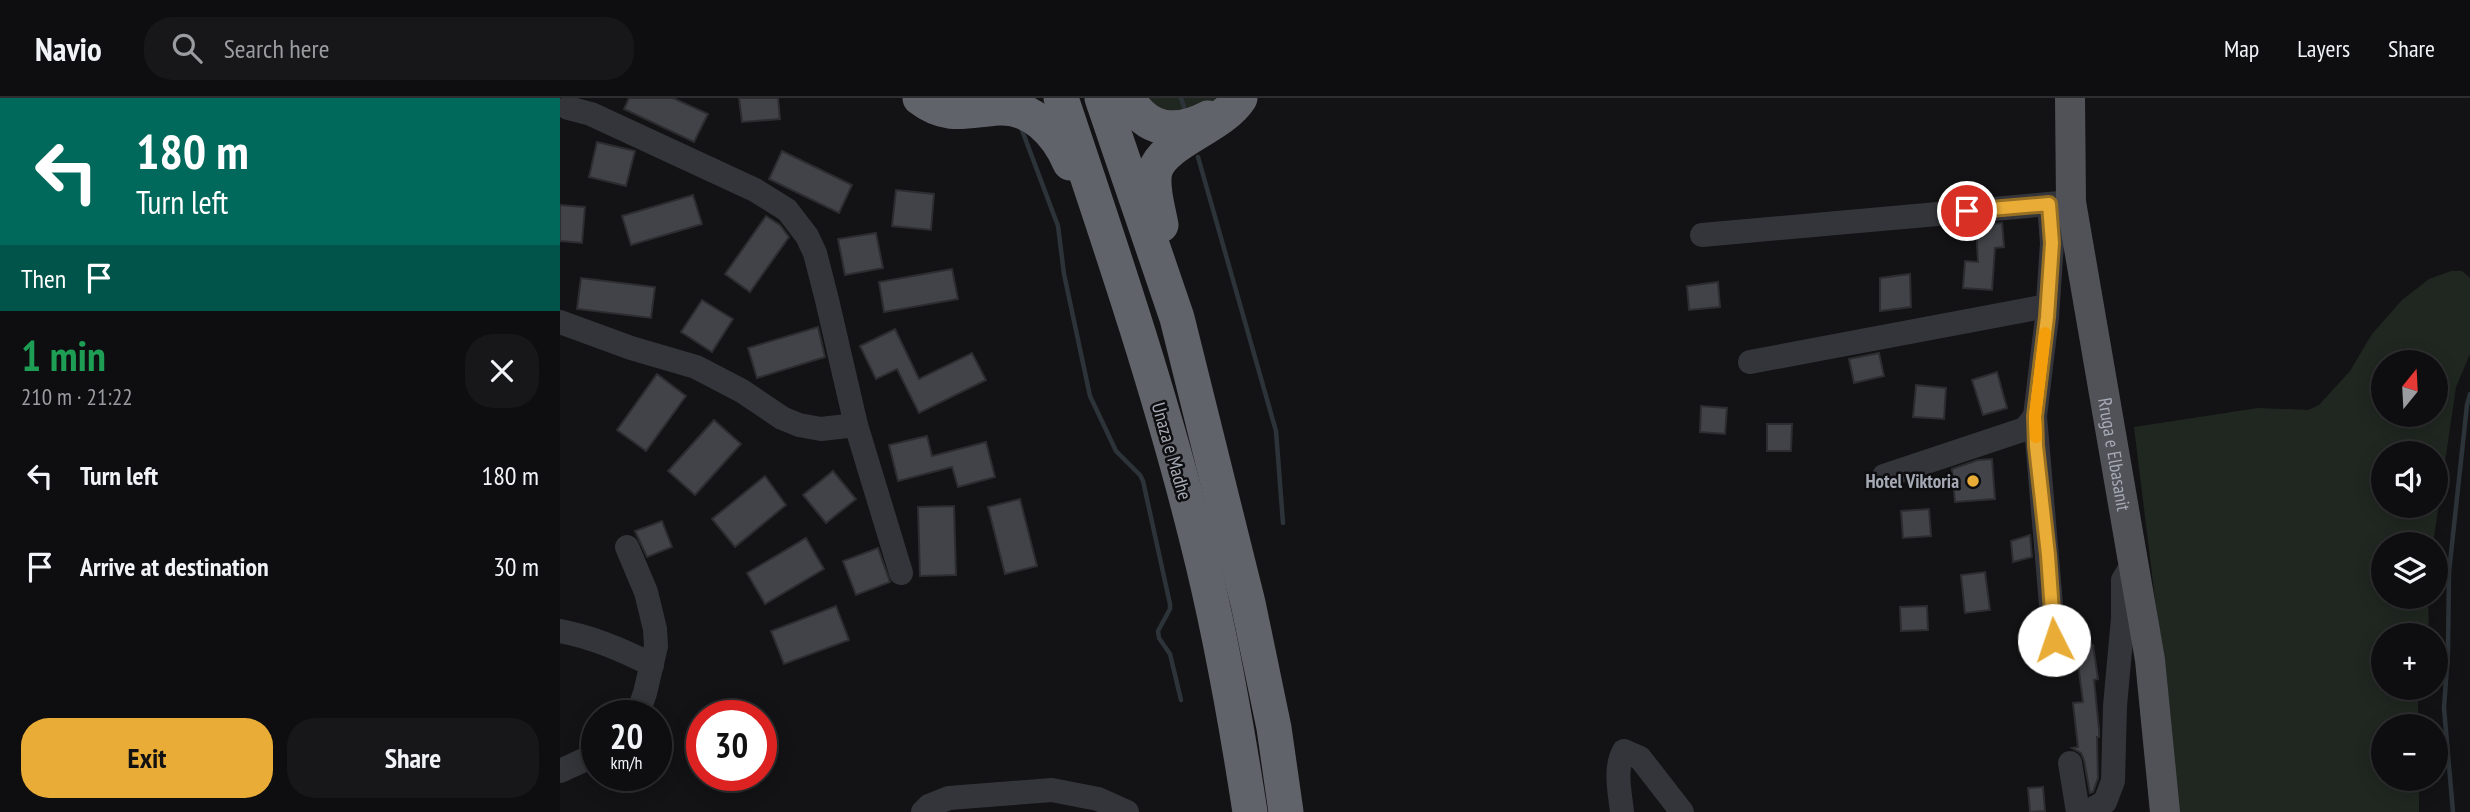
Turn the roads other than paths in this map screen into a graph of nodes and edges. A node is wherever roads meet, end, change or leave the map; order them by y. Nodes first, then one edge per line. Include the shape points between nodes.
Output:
1 (920, 98) edge
2 (940, 98) edge
3 (991, 98) edge
4 (1061, 98) edge
5 (1102, 98) edge
6 (1128, 98) edge
7 (1231, 98) edge
8 (1240, 98) edge
9 (2070, 98) edge
10 (565, 109) edge
11 (2060, 203) junction
12 (1702, 235) dead end
13 (2047, 306) junction
14 (1177, 318) junction
15 (560, 322) edge
16 (1139, 332) junction
17 (1750, 362) dead end
18 (2035, 416) junction
19 (856, 425) junction
20 (1884, 476) dead end
21 (626, 547) dead end
22 (2134, 562) junction
23 (901, 573) dead end
24 (560, 631) edge
25 (2054, 640) dead end
26 (652, 665) junction
27 (642, 700) edge
28 (581, 761) edge
29 (2070, 763) dead end
30 (560, 771) edge
31 (936, 808) edge
32 (1127, 812) edge
33 (1250, 812) edge
34 (1286, 812) edge
35 (1622, 812) edge
36 (1682, 812) edge
37 (2078, 812) edge
38 (2087, 812) edge
39 (2165, 812) edge

1 - 16 highway via 950,112 1015,109 1046,126 1065,152
2 - 3 highway via 968,102
4 - 16 highway, Unaza e Madhe
5 - 14 highway, Unaza e Madhe
6 - 7 highway via 1149,122 1179,129 1213,115
8 - 14 highway via 1218,120 1168,153 1156,168 1154,182
9 - 11 main road, Rruga e Elbasanit
10 - 19 street via 590,114 705,166 787,210 815,253
11 - 12 street
11 - 13 street
11 - 22 main road, Rruga e Elbasanit
13 - 17 street
13 - 18 street
14 - 34 highway, Unaza e Madhe via 1248,603
15 - 19 street via 696,367 799,425 821,429
16 - 33 highway, Unaza e Madhe via 1198,541 1234,709
18 - 20 street via 2025,429
18 - 25 street
19 - 23 street
21 - 26 street via 646,593 655,629
22 - 38 street via 2123,580 2113,781 2105,802
22 - 39 main road, Rruga e Elbasanit via 2150,660
24 - 26 street via 620,649
26 - 27 street
28 - 30 street
29 - 37 street
31 - 32 street via 949,798 1052,790 1098,799
35 - 36 street via 1619,759 1624,751 1640,758

